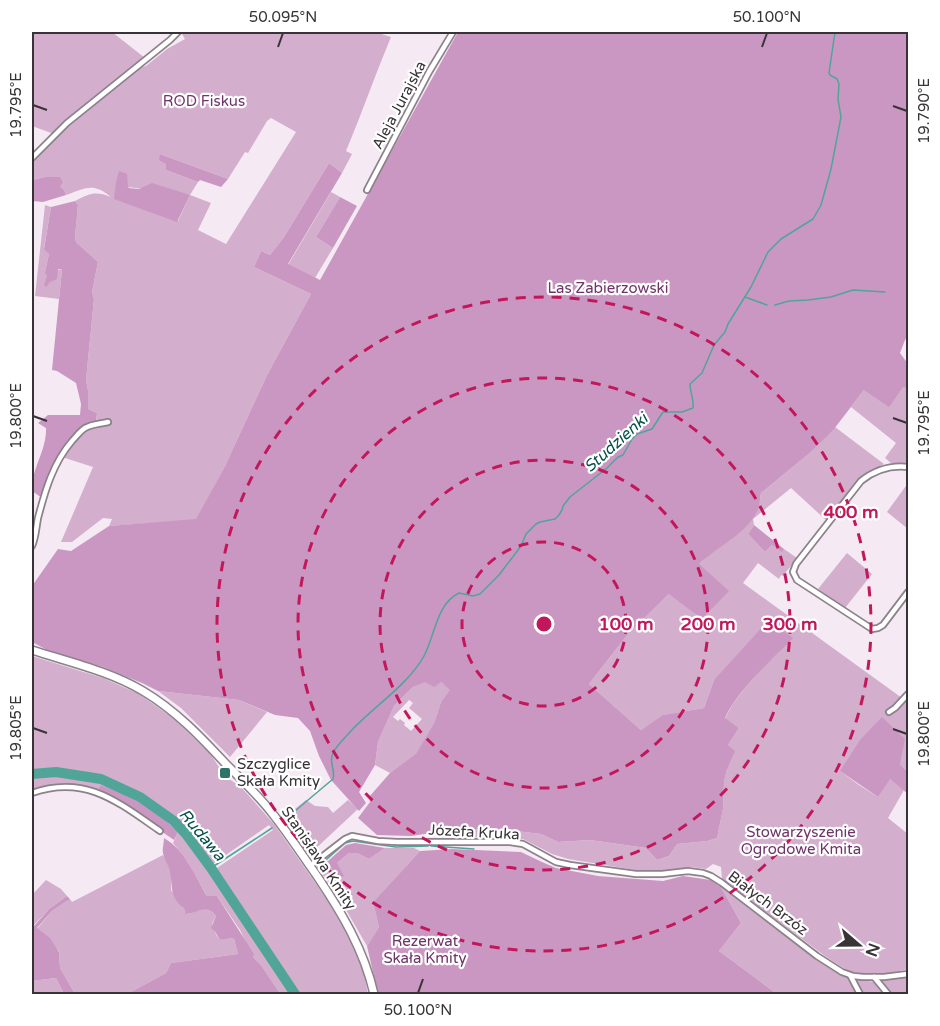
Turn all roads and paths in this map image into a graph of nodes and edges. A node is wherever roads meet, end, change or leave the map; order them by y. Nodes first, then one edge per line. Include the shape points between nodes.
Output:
1 (178, 32) edge
2 (453, 32) edge
3 (32, 158) edge
4 (367, 190) dead end
5 (108, 422) dead end
6 (909, 467) edge
7 (32, 546) edge
8 (909, 592) edge
9 (32, 651) edge
10 (909, 694) edge
11 (889, 712) dead end
12 (32, 793) edge
13 (160, 831) dead end
14 (310, 866) junction
15 (713, 877) joint
16 (909, 974) edge
17 (850, 975) junction
18 (874, 977) junction
19 (374, 994) edge
20 (860, 994) edge
21 (888, 994) edge

1 - 3 street via 67,123
2 - 4 street, Aleja Jurajska
5 - 7 street via 84,428 54,468
6 - 8 street via 886,468 861,481 793,573 797,580 872,628 883,625
9 - 14 main road, Stanisława Kmity via 112,676 168,708 263,802
10 - 11 street
12 - 13 street via 45,788 88,789 108,796
14 - 15 street, Józefa Kruka via 352,836 396,842 510,842 524,844 556,862 570,865 636,874 688,871
14 - 19 main road, Stanisława Kmity via 357,942
15 - 17 street, Białych Brzóz via 817,956
16 - 18 street, Białych Brzóz
17 - 18 street, Białych Brzóz
17 - 20 street
18 - 21 street

